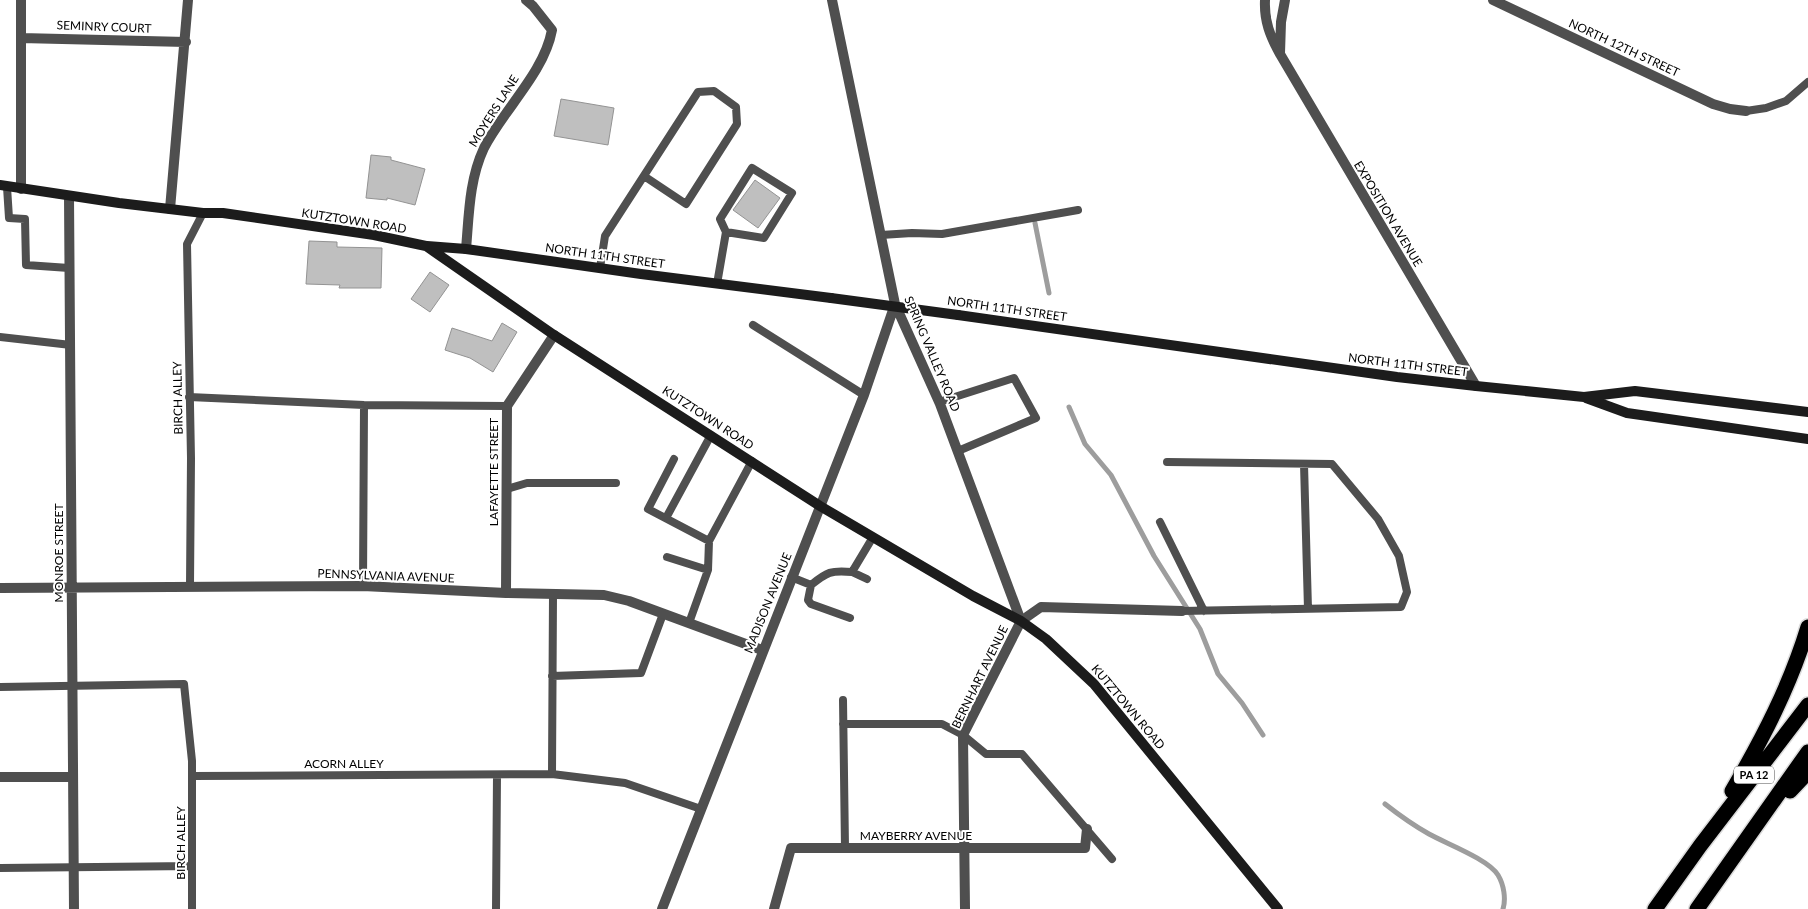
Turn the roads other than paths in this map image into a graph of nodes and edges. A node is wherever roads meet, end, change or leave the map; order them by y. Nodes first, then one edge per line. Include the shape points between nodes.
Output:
1 (21, 0) edge
2 (188, 0) edge
3 (526, 0) edge
4 (832, 0) edge
5 (1265, 0) edge
6 (1285, 0) edge
7 (1493, 0) edge
8 (21, 38) junction
9 (186, 42) junction
10 (1280, 54) junction
11 (1808, 82) edge
12 (1746, 111) joint
13 (644, 176) junction
14 (4, 186) edge
15 (21, 189) junction
16 (69, 196) junction
17 (170, 209) junction
18 (1078, 210) dead end
19 (203, 213) junction
20 (726, 232) junction
21 (881, 235) junction
22 (426, 246) junction
23 (466, 249) junction
24 (70, 268) junction
25 (600, 268) junction
26 (717, 284) junction
27 (895, 304) junction
28 (754, 325) dead end
29 (554, 335) junction
30 (0, 337) edge
31 (71, 345) junction
32 (1476, 386) junction
33 (864, 395) junction
34 (189, 397) junction
35 (1584, 397) junction
36 (939, 402) junction
37 (364, 405) junction
38 (507, 406) junction
39 (1808, 412) edge
40 (711, 435) junction
41 (1808, 439) edge
42 (958, 451) junction
43 (674, 460) dead end
44 (752, 461) junction
45 (1168, 462) dead end
46 (1304, 464) junction
47 (616, 483) dead end
48 (507, 489) junction
49 (820, 506) junction
50 (666, 518) junction
51 (1160, 522) dead end
52 (873, 537) junction
53 (709, 541) junction
54 (667, 557) dead end
55 (708, 570) junction
56 (852, 572) junction
57 (791, 577) junction
58 (867, 579) dead end
59 (811, 585) junction
60 (190, 586) junction
61 (363, 586) junction
62 (71, 587) junction
63 (0, 588) edge
64 (506, 594) junction
65 (554, 595) junction
66 (1308, 609) junction
67 (1182, 611) joint
68 (1204, 611) junction
69 (663, 614) junction
70 (850, 618) dead end
71 (1020, 622) junction
72 (689, 623) junction
73 (1808, 627) edge
74 (762, 650) junction
75 (552, 676) junction
76 (73, 686) junction
77 (0, 687) edge
78 (843, 700) dead end
79 (1808, 704) edge
80 (843, 724) junction
81 (963, 735) junction
82 (1808, 752) edge
83 (1808, 772) edge
84 (552, 774) junction
85 (496, 775) junction
86 (192, 776) junction
87 (0, 777) edge
88 (73, 777) junction
89 (701, 810) junction
90 (1087, 830) junction
91 (1752, 833) junction
92 (1700, 846) junction
93 (845, 848) junction
94 (964, 848) junction
95 (1112, 859) dead end
96 (192, 866) junction
97 (74, 867) junction
98 (0, 868) edge
99 (74, 909) edge
100 (192, 909) edge
101 (496, 909) edge
102 (662, 909) edge
103 (774, 909) edge
104 (965, 909) edge
105 (1278, 909) edge
106 (1655, 909) edge
107 (1697, 909) edge

1 - 8 street
2 - 9 street
3 - 23 street, MOYERS LANE via 552,30 549,44 494,130 479,160 471,187
4 - 21 street, SPRING VALLEY ROAD
5 - 10 street, EXPOSITION AVENUE via 1265,20
6 - 10 street
7 - 12 street, NORTH 12TH STREET via 1713,104
8 - 9 street, SEMINRY COURT
8 - 15 street
9 - 17 street
10 - 32 street, EXPOSITION AVENUE
11 - 12 lane via 1786,101
13 - 13 lane via 698,92 714,91 736,107 737,124 686,204
13 - 25 lane via 605,236
14 - 15 main road, KUTZTOWN ROAD
14 - 24 lane via 9,218 25,219 26,265
15 - 16 main road, KUTZTOWN ROAD
16 - 17 main road, KUTZTOWN ROAD
16 - 24 street, MONROE STREET
17 - 19 main road, KUTZTOWN ROAD
18 - 21 lane via 942,234
19 - 22 main road, KUTZTOWN ROAD via 218,212 374,235
19 - 34 lane, BIRCH ALLEY via 187,244
20 - 20 lane via 764,238 792,194 752,168 720,219
20 - 26 lane
21 - 27 street, SPRING VALLEY ROAD
22 - 23 main road, NORTH 11TH STREET
22 - 29 main road, KUTZTOWN ROAD
23 - 25 main road, NORTH 11TH STREET
24 - 31 street, MONROE STREET
25 - 26 main road, NORTH 11TH STREET
26 - 32 main road, NORTH 11TH STREET, bridge
27 - 33 street, MADISON AVENUE
27 - 36 street, SPRING VALLEY ROAD
28 - 33 lane
29 - 38 street, LAFAYETTE STREET
29 - 40 main road, KUTZTOWN ROAD
30 - 31 lane
31 - 62 street, MONROE STREET
32 - 35 main road, NORTH 11TH STREET
33 - 49 street, MADISON AVENUE
34 - 37 lane
34 - 60 lane, BIRCH ALLEY
35 - 39 main road, NORTH 11TH STREET via 1635,391
35 - 41 main road, NORTH 11TH STREET via 1628,414
36 - 42 street, SPRING VALLEY ROAD
36 - 42 lane via 1014,378 1036,418
37 - 38 lane
37 - 61 lane
38 - 48 street, LAFAYETTE STREET
40 - 44 main road, KUTZTOWN ROAD
40 - 50 lane
42 - 71 street, SPRING VALLEY ROAD
43 - 50 lane via 648,509
44 - 49 main road, KUTZTOWN ROAD
44 - 53 lane
45 - 46 lane
46 - 66 lane
46 - 66 lane via 1332,464 1378,519 1399,556 1407,592 1401,607
47 - 48 lane via 527,483
48 - 64 street, LAFAYETTE STREET
49 - 52 main road, KUTZTOWN ROAD
49 - 57 street, MADISON AVENUE
50 - 53 lane
51 - 68 lane
52 - 56 lane
52 - 71 main road, KUTZTOWN ROAD
53 - 55 lane
54 - 55 lane
55 - 72 lane
56 - 58 lane
56 - 59 lane via 826,573
57 - 59 lane
57 - 74 street, MADISON AVENUE
59 - 70 lane via 808,600 811,604
60 - 61 street, PENNSYLVANIA AVENUE
60 - 62 street, PENNSYLVANIA AVENUE
61 - 64 street, PENNSYLVANIA AVENUE
62 - 63 street, PENNSYLVANIA AVENUE
62 - 76 street, MONROE STREET
64 - 65 street, PENNSYLVANIA AVENUE
65 - 69 street, PENNSYLVANIA AVENUE via 604,595
65 - 75 lane
66 - 68 lane
67 - 68 lane
67 - 71 street, BERNHART AVENUE via 1041,608
69 - 72 street, PENNSYLVANIA AVENUE
69 - 75 lane via 641,673
71 - 81 street, BERNHART AVENUE
71 - 105 main road, KUTZTOWN ROAD via 1046,639 1094,684
72 - 74 street, PENNSYLVANIA AVENUE
73 - 92 highway via 1794,672 1774,716
74 - 89 street, MADISON AVENUE
75 - 84 lane
76 - 77 lane
76 - 86 lane, BIRCH ALLEY via 184,684
76 - 88 street, MONROE STREET
78 - 80 lane
79 - 92 highway, PA 12
80 - 81 lane via 942,724
80 - 93 lane
81 - 90 lane via 986,754 1022,754
81 - 94 street, BERNHART AVENUE
82 - 91 highway, PA 12
83 - 91 highway
84 - 85 lane, ACORN ALLEY
84 - 89 lane, ACORN ALLEY via 625,783
85 - 86 lane, ACORN ALLEY
85 - 101 lane
86 - 96 lane, BIRCH ALLEY
87 - 88 street
88 - 97 street, MONROE STREET
89 - 102 street, MADISON AVENUE
90 - 94 street, MAYBERRY AVENUE via 1085,848
90 - 95 lane
91 - 107 highway, PA 12
92 - 106 highway, PA 12
93 - 94 street, MAYBERRY AVENUE
93 - 103 street, MAYBERRY AVENUE via 791,848
94 - 104 street, BERNHART AVENUE
96 - 97 lane
96 - 100 lane, BIRCH ALLEY
97 - 98 lane
97 - 99 street, MONROE STREET

